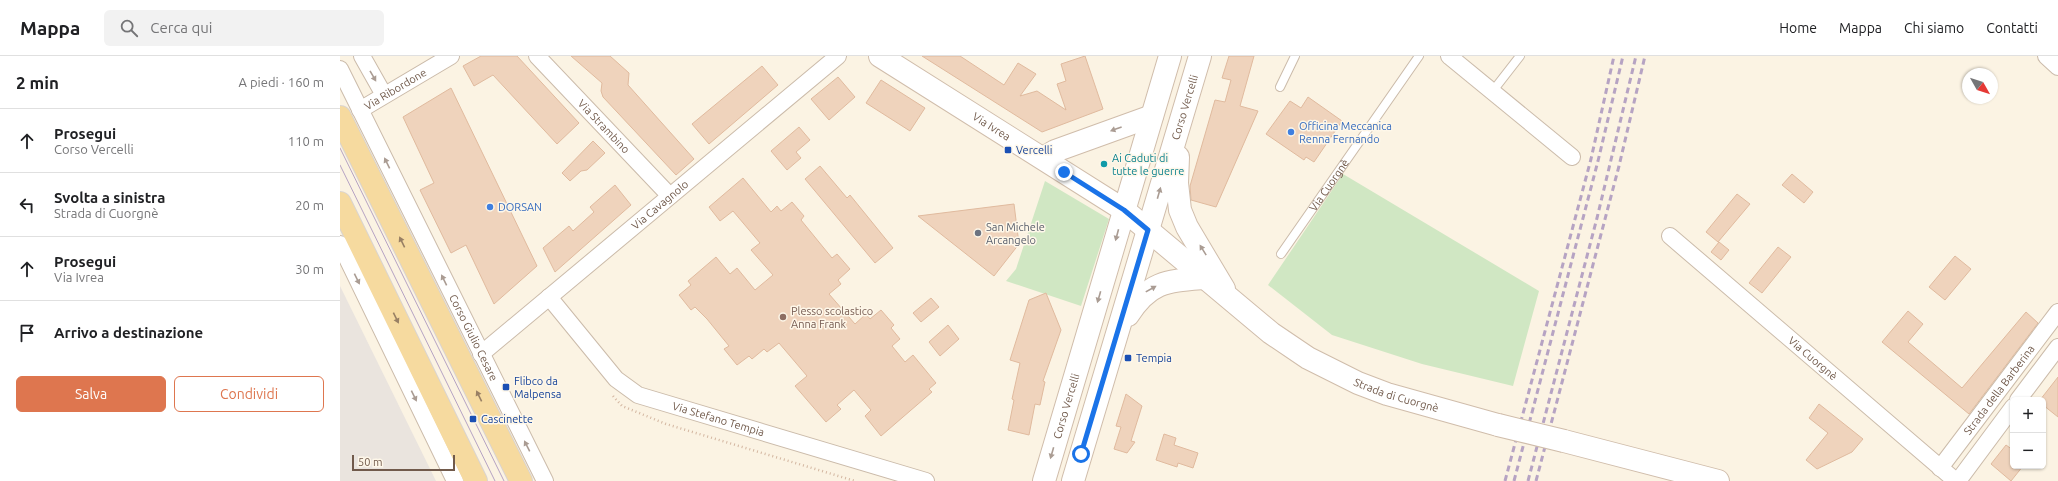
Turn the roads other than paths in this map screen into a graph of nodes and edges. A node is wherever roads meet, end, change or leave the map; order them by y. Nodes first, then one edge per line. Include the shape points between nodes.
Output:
1 (361, 56) edge
2 (451, 56) edge
3 (537, 56) edge
4 (838, 56) edge
5 (880, 56) edge
6 (1170, 56) edge
7 (1200, 56) edge
8 (1295, 56) edge
9 (1419, 56) edge
10 (1449, 56) edge
11 (1520, 56) edge
12 (2046, 56) edge
13 (340, 65) edge
14 (2058, 67) edge
15 (340, 69) edge
16 (1280, 87) dead end
17 (1492, 92) junction
18 (384, 95) junction
19 (360, 110) junction
20 (1152, 116) junction
21 (340, 117) edge
22 (1179, 123) junction
23 (1043, 158) junction
24 (1572, 158) dead end
25 (670, 196) junction
26 (393, 199) junction
27 (340, 203) edge
28 (1124, 210) junction
29 (1148, 230) junction
30 (1670, 236) dead end
31 (340, 244) edge
32 (1281, 254) dead end
33 (1205, 278) junction
34 (549, 297) junction
35 (1228, 297) junction
36 (2058, 312) edge
37 (1118, 330) junction
38 (2058, 347) edge
39 (481, 354) junction
40 (2020, 397) edge
41 (2010, 411) edge
42 (1940, 468) junction
43 (455, 481) edge
44 (476, 481) edge
45 (521, 481) edge
46 (545, 481) edge
47 (926, 481) edge
48 (1044, 481) edge
49 (1073, 481) edge
50 (1718, 481) edge
51 (1957, 481) edge

1 - 13 street
1 -> 18 street
2 - 18 street, Via Ribordone
3 - 25 street, Via Strambino
4 - 25 street, Via Cavagnolo
5 - 23 main road, Via Ivrea
6 - 20 main road, Corso Vercelli
7 - 22 main road, Corso Vercelli
8 - 16 lane
9 - 32 lane, Via Cuorgnè
10 - 17 street
11 - 17 lane
12 - 14 street
15 - 19 street, Corso Giulio Cesare
17 - 24 street
18 - 19 street, Via Ribordone
26 -> 19 street, Corso Giulio Cesare
20 -> 23 main road via 1055,151
20 - 28 main road, Corso Vercelli
21 - 26 main road, Corso Giulio Cesare
29 -> 22 main road, Corso Vercelli
35 -> 22 main road via 1187,227 1180,210 1177,183
23 - 28 main road, Via Ivrea
25 - 34 street, Via Cavagnolo
39 -> 26 street, Corso Giulio Cesare
45 -> 26 main road, Corso Giulio Cesare
27 -> 44 main road
28 - 29 main road, Strada di Cuorgnè
28 -> 48 main road, Corso Vercelli
29 - 33 main road, Strada di Cuorgnè
29 - 37 main road, Corso Vercelli
30 - 42 street, Via Cuorgnè
31 -> 43 street
33 - 35 main road, Strada di Cuorgnè
37 -> 33 main road via 1145,292 1153,287 1168,282
34 - 39 street, Via Cavagnolo
34 - 47 street, Via Stefano Tempia via 616,379 638,395
35 - 50 main road, Strada di Cuorgnè, bridge via 1292,347 1326,368 1358,383 1400,398
36 - 42 street, Strada della Barberina
37 - 49 main road, Corso Vercelli
38 - 40 street, Strada della Barberina
46 -> 39 street, Corso Giulio Cesare
41 - 51 street, Strada della Barberina
42 - 51 street, Via Cuorgnè

